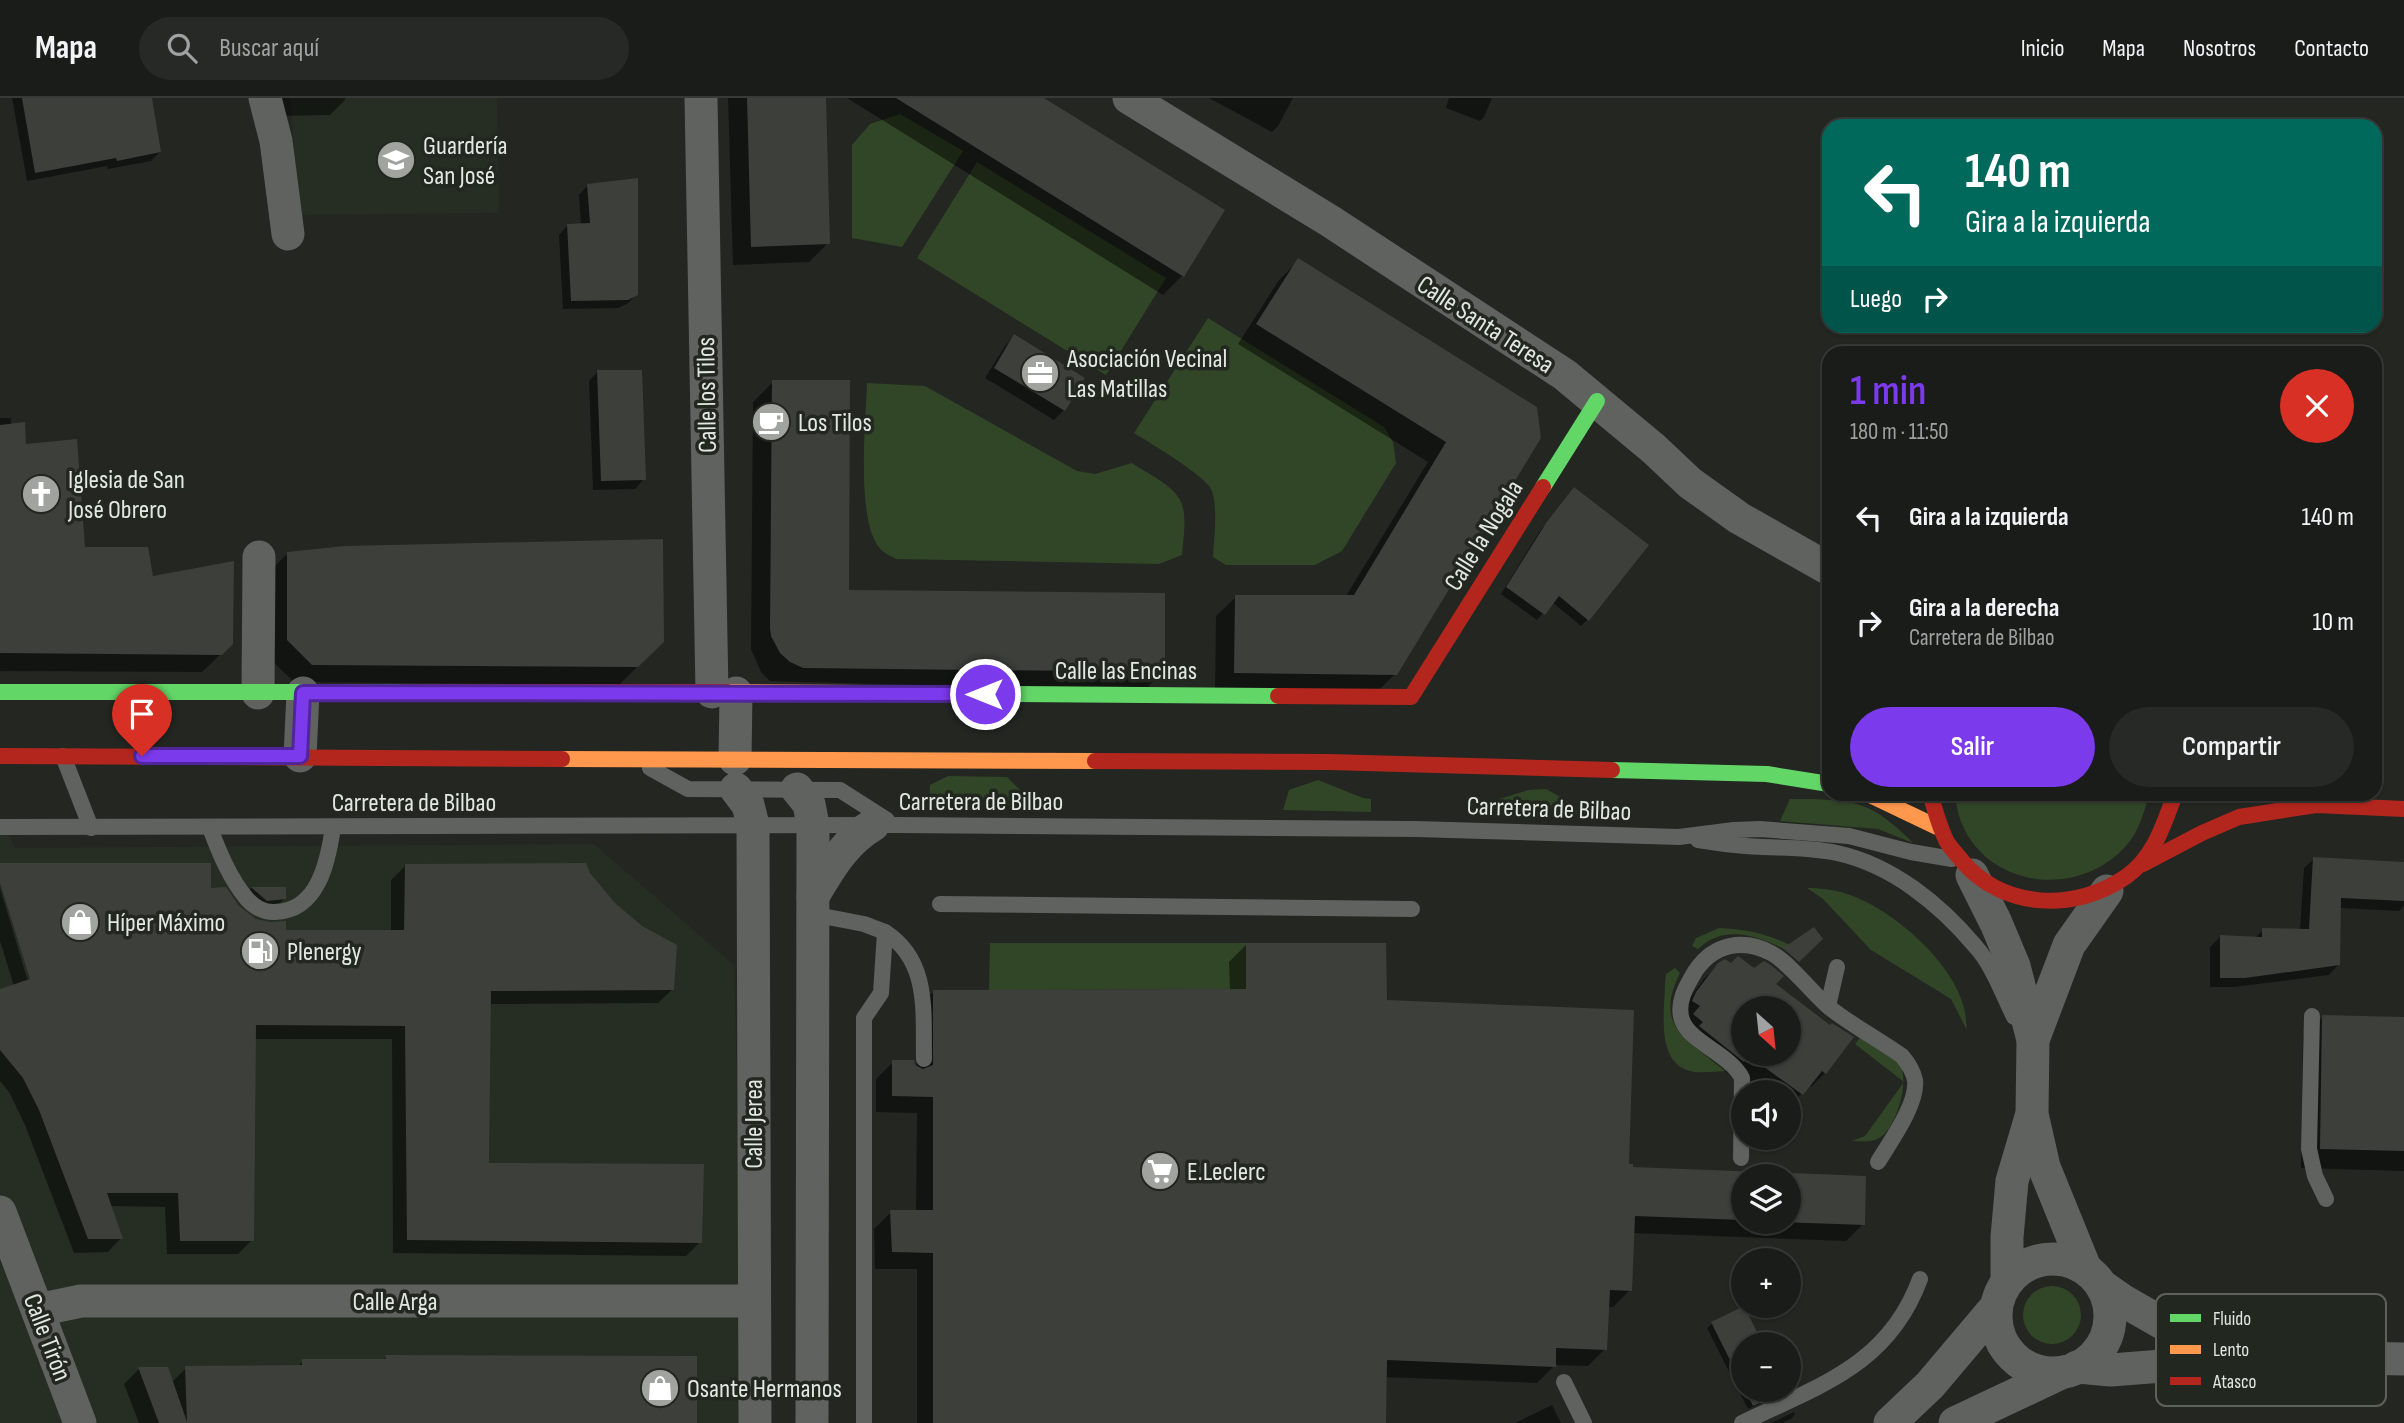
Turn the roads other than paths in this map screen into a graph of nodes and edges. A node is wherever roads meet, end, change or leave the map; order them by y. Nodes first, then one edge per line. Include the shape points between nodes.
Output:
1 (265, 98) edge
2 (701, 98) edge
3 (1129, 98) edge
4 (288, 234) dead end
5 (1597, 401) junction
6 (259, 557) dead end
7 (1822, 565) edge
8 (0, 692) edge
9 (258, 693) junction
10 (303, 693) junction
11 (724, 693) junction
12 (1411, 697) joint
13 (0, 756) edge
14 (63, 756) junction
15 (300, 756) junction
16 (633, 758) junction
17 (1804, 765) dead end
18 (735, 774) junction
19 (1768, 774) junction
20 (1822, 783) edge
21 (797, 789) junction
22 (1884, 801) edge
23 (1931, 801) edge
24 (2174, 801) edge
25 (2303, 801) edge
26 (2316, 805) junction
27 (2404, 809) edge
28 (753, 825) junction
29 (813, 825) junction
30 (884, 825) junction
31 (0, 827) edge
32 (333, 827) junction
33 (1937, 827) junction
34 (91, 828) junction
35 (210, 828) junction
36 (1679, 836) junction
37 (2142, 865) junction
38 (1965, 868) junction
39 (2107, 891) junction
40 (940, 904) dead end
41 (812, 905) junction
42 (1412, 909) dead end
43 (886, 932) junction
44 (1837, 967) dead end
45 (1828, 1006) junction
46 (2312, 1016) dead end
47 (2033, 1051) junction
48 (924, 1059) dead end
49 (2032, 1114) junction
50 (1741, 1158) dead end
51 (1878, 1162) dead end
52 (2326, 1199) dead end
53 (0, 1212) edge
54 (2093, 1277) junction
55 (1920, 1279) dead end
56 (2002, 1294) junction
57 (754, 1301) junction
58 (38, 1310) junction
59 (2156, 1319) edge
60 (2386, 1359) edge
61 (2404, 1359) edge
62 (2156, 1366) edge
63 (2070, 1369) junction
64 (1564, 1382) dead end
65 (80, 1423) edge
66 (755, 1423) edge
67 (812, 1423) edge
68 (864, 1423) edge
69 (1584, 1423) edge
70 (1742, 1423) edge
71 (1890, 1423) edge
72 (1955, 1423) edge

1 - 4 street via 276,141
2 - 11 street, Calle los Tilos
3 - 5 street, Calle Santa Teresa via 1318,214 1565,375
5 - 7 street, Calle Santa Teresa via 1690,482
5 - 12 main road, Calle la Nogala
6 - 9 street
8 - 9 main road, Calle las Encinas
9 - 10 main road, Calle las Encinas
10 - 11 main road, Calle las Encinas
10 - 15 street
11 - 12 main road, Calle las Encinas
11 - 18 street, Calle los Tilos
13 - 14 main road, Carretera de Bilbao
14 - 15 main road, Carretera de Bilbao
14 - 34 lane
15 - 16 main road, Carretera de Bilbao
16 - 18 main road, Carretera de Bilbao
16 - 18 lane via 688,789
17 - 19 main road
18 - 19 main road, Carretera de Bilbao via 1329,762
18 - 21 lane
18 - 28 street
19 - 20 main road
21 - 29 street via 809,804
21 - 30 lane via 840,790
22 - 33 main road
23 - 33 main road
24 - 37 main road via 2164,832
25 - 26 main road
26 - 27 main road
26 - 37 main road via 2239,817
28 - 29 lane, Carretera de Bilbao
28 - 32 lane, Carretera de Bilbao
28 - 57 street, Calle Jerea
29 - 30 lane, Carretera de Bilbao
29 - 41 street
30 - 36 lane, Carretera de Bilbao
30 - 41 street via 858,834 839,854
31 - 34 lane, Carretera de Bilbao
32 - 35 lane, Carretera de Bilbao
32 - 35 lane via 329,854 306,902 286,912 266,913 239,887
33 - 38 main road
34 - 35 lane, Carretera de Bilbao
36 - 38 lane, Carretera de Bilbao via 1734,830 1849,836
36 - 47 lane via 1736,846 1836,853 1904,881 1978,948
37 - 39 main road
38 - 39 main road via 1992,888 2037,903 2085,900
38 - 47 street via 2014,966
39 - 47 street via 2069,945
40 - 42 lane
41 - 43 lane
41 - 67 street
43 - 48 lane via 909,952 918,971
43 - 68 lane via 881,993 864,1018
44 - 45 lane
45 - 50 lane via 1773,954 1748,945 1734,944 1710,954 1686,985 1680,1002 1686,1029 1736,1067 1742,1078
45 - 51 lane via 1902,1056 1911,1068 1915,1082 1910,1107
46 - 52 lane via 2309,1149
47 - 49 street
49 - 54 street via 2044,1167
49 - 56 street via 2012,1181
53 - 58 street, Calle Tirón
54 - 56 street via 2069,1261 2035,1261 2020,1268
54 - 59 street
54 - 63 street via 2109,1303 2109,1322 2104,1341 2093,1356
55 - 70 lane via 1888,1337 1853,1367
56 - 63 street via 1996,1325 2012,1357 2045,1372
56 - 71 street via 1930,1385
57 - 58 street, Calle Arga via 81,1301
57 - 66 street, Calle Jerea
58 - 65 street, Calle Tirón
60 - 61 street
62 - 63 street
63 - 72 street
64 - 69 lane

